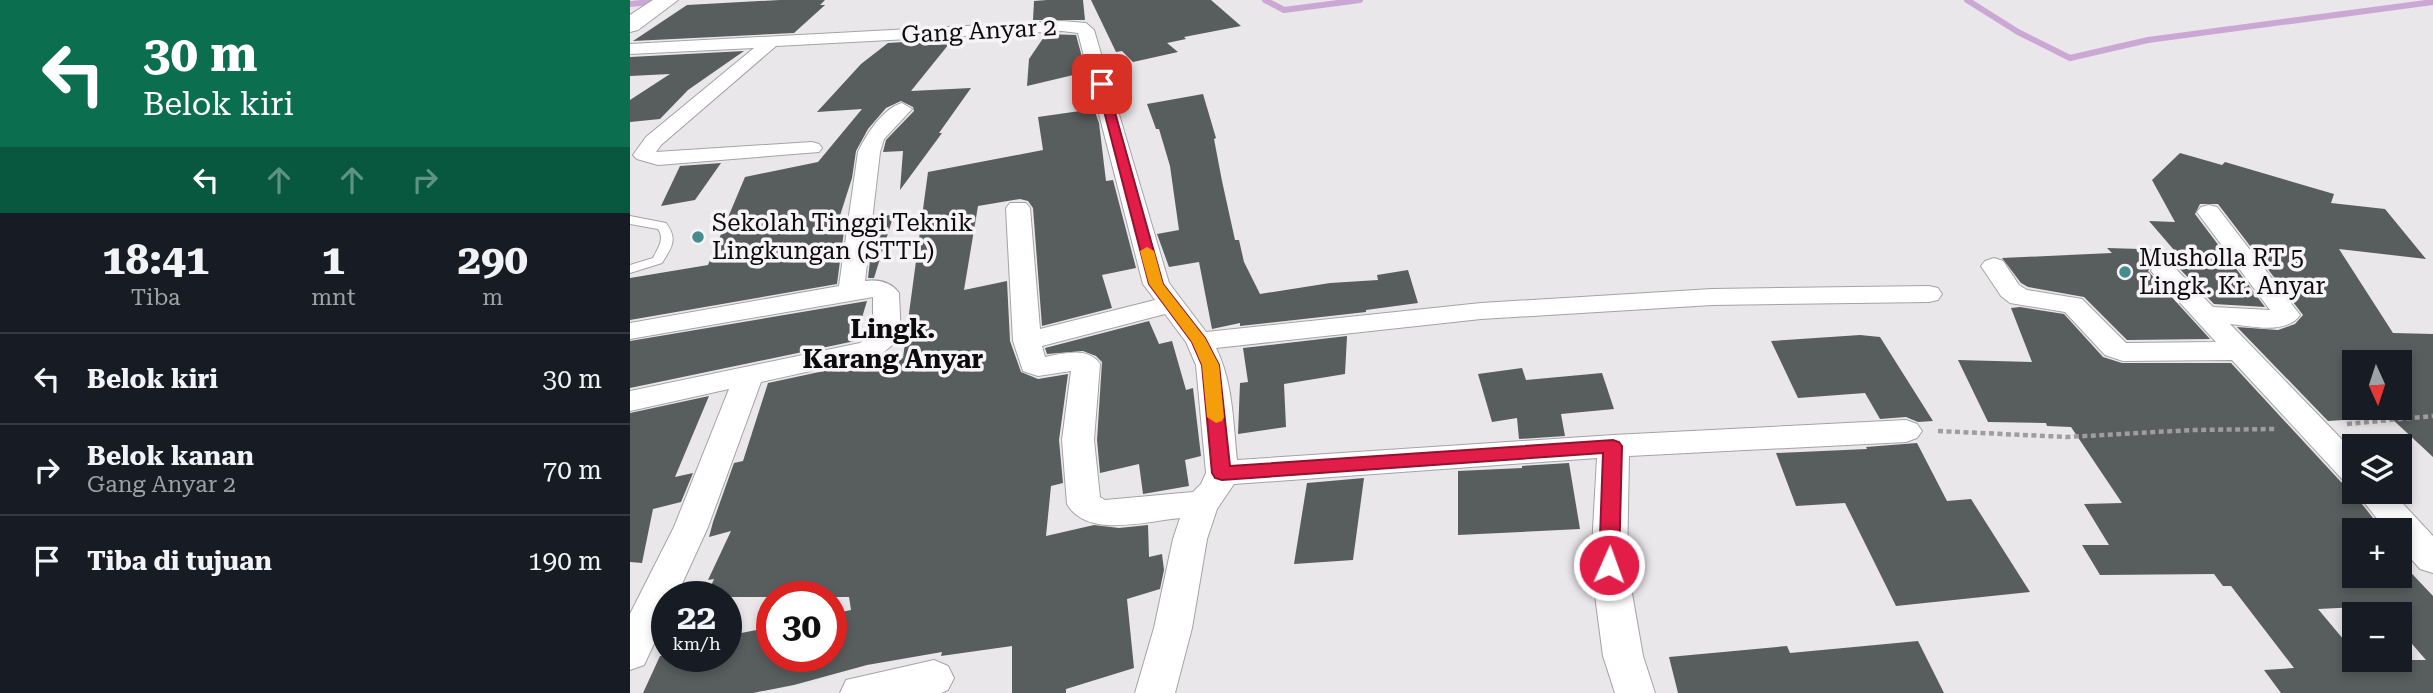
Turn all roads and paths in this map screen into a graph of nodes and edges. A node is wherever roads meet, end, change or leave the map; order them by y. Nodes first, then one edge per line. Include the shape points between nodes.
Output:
1 (772, 41) junction
2 (630, 49) edge
3 (902, 109) dead end
4 (653, 141) junction
5 (630, 143) edge
6 (812, 148) dead end
7 (1018, 208) dead end
8 (2209, 212) dead end
9 (630, 220) edge
10 (1994, 266) dead end
11 (630, 269) edge
12 (2164, 271) dead end
13 (860, 290) junction
14 (1929, 295) dead end
15 (1172, 304) junction
16 (2206, 315) junction
17 (630, 331) edge
18 (1027, 341) junction
19 (1199, 341) junction
20 (2242, 351) junction
21 (749, 375) junction
22 (630, 401) edge
23 (2433, 416) edge
24 (2314, 429) junction
25 (1906, 431) dead end
26 (1956, 431) dead end
27 (1613, 446) junction
28 (2342, 459) edge
29 (1222, 473) junction
30 (1202, 504) junction
31 (2383, 504) edge
32 (2433, 559) edge
33 (630, 653) edge
34 (934, 678) dead end
35 (860, 693) edge
36 (1155, 693) edge
37 (1635, 693) edge

1 - 2 street, Gang Anyar 2
1 - 4 street
1 - 15 street, Gang Anyar 2 via 1062,26 1086,30 1156,284
3 - 13 street via 875,137 869,152
4 - 5 street
4 - 6 street via 644,155 658,159
7 - 18 street
8 - 16 street via 2287,316
9 - 11 lane via 662,226 667,233 658,260
10 - 20 street via 2019,298 2073,305 2123,352
12 - 16 street
13 - 17 street
13 - 21 street via 876,288 886,293 888,330 882,343 843,356
14 - 19 street via 1712,297 1508,309
15 - 18 street
15 - 19 street, Gang Anyar 2
16 - 20 street
18 - 30 street via 1033,365 1086,364 1078,440 1084,504 1101,513
19 - 29 street, Gang Anyar 2 via 1210,365
20 - 24 street
21 - 22 street
21 - 33 street via 691,527
23 - 24 path
24 - 26 path via 2067,437
24 - 28 street
25 - 27 street
27 - 29 street
27 - 37 street via 1609,565 1623,656
29 - 30 street
30 - 36 street
31 - 32 street
34 - 35 street

